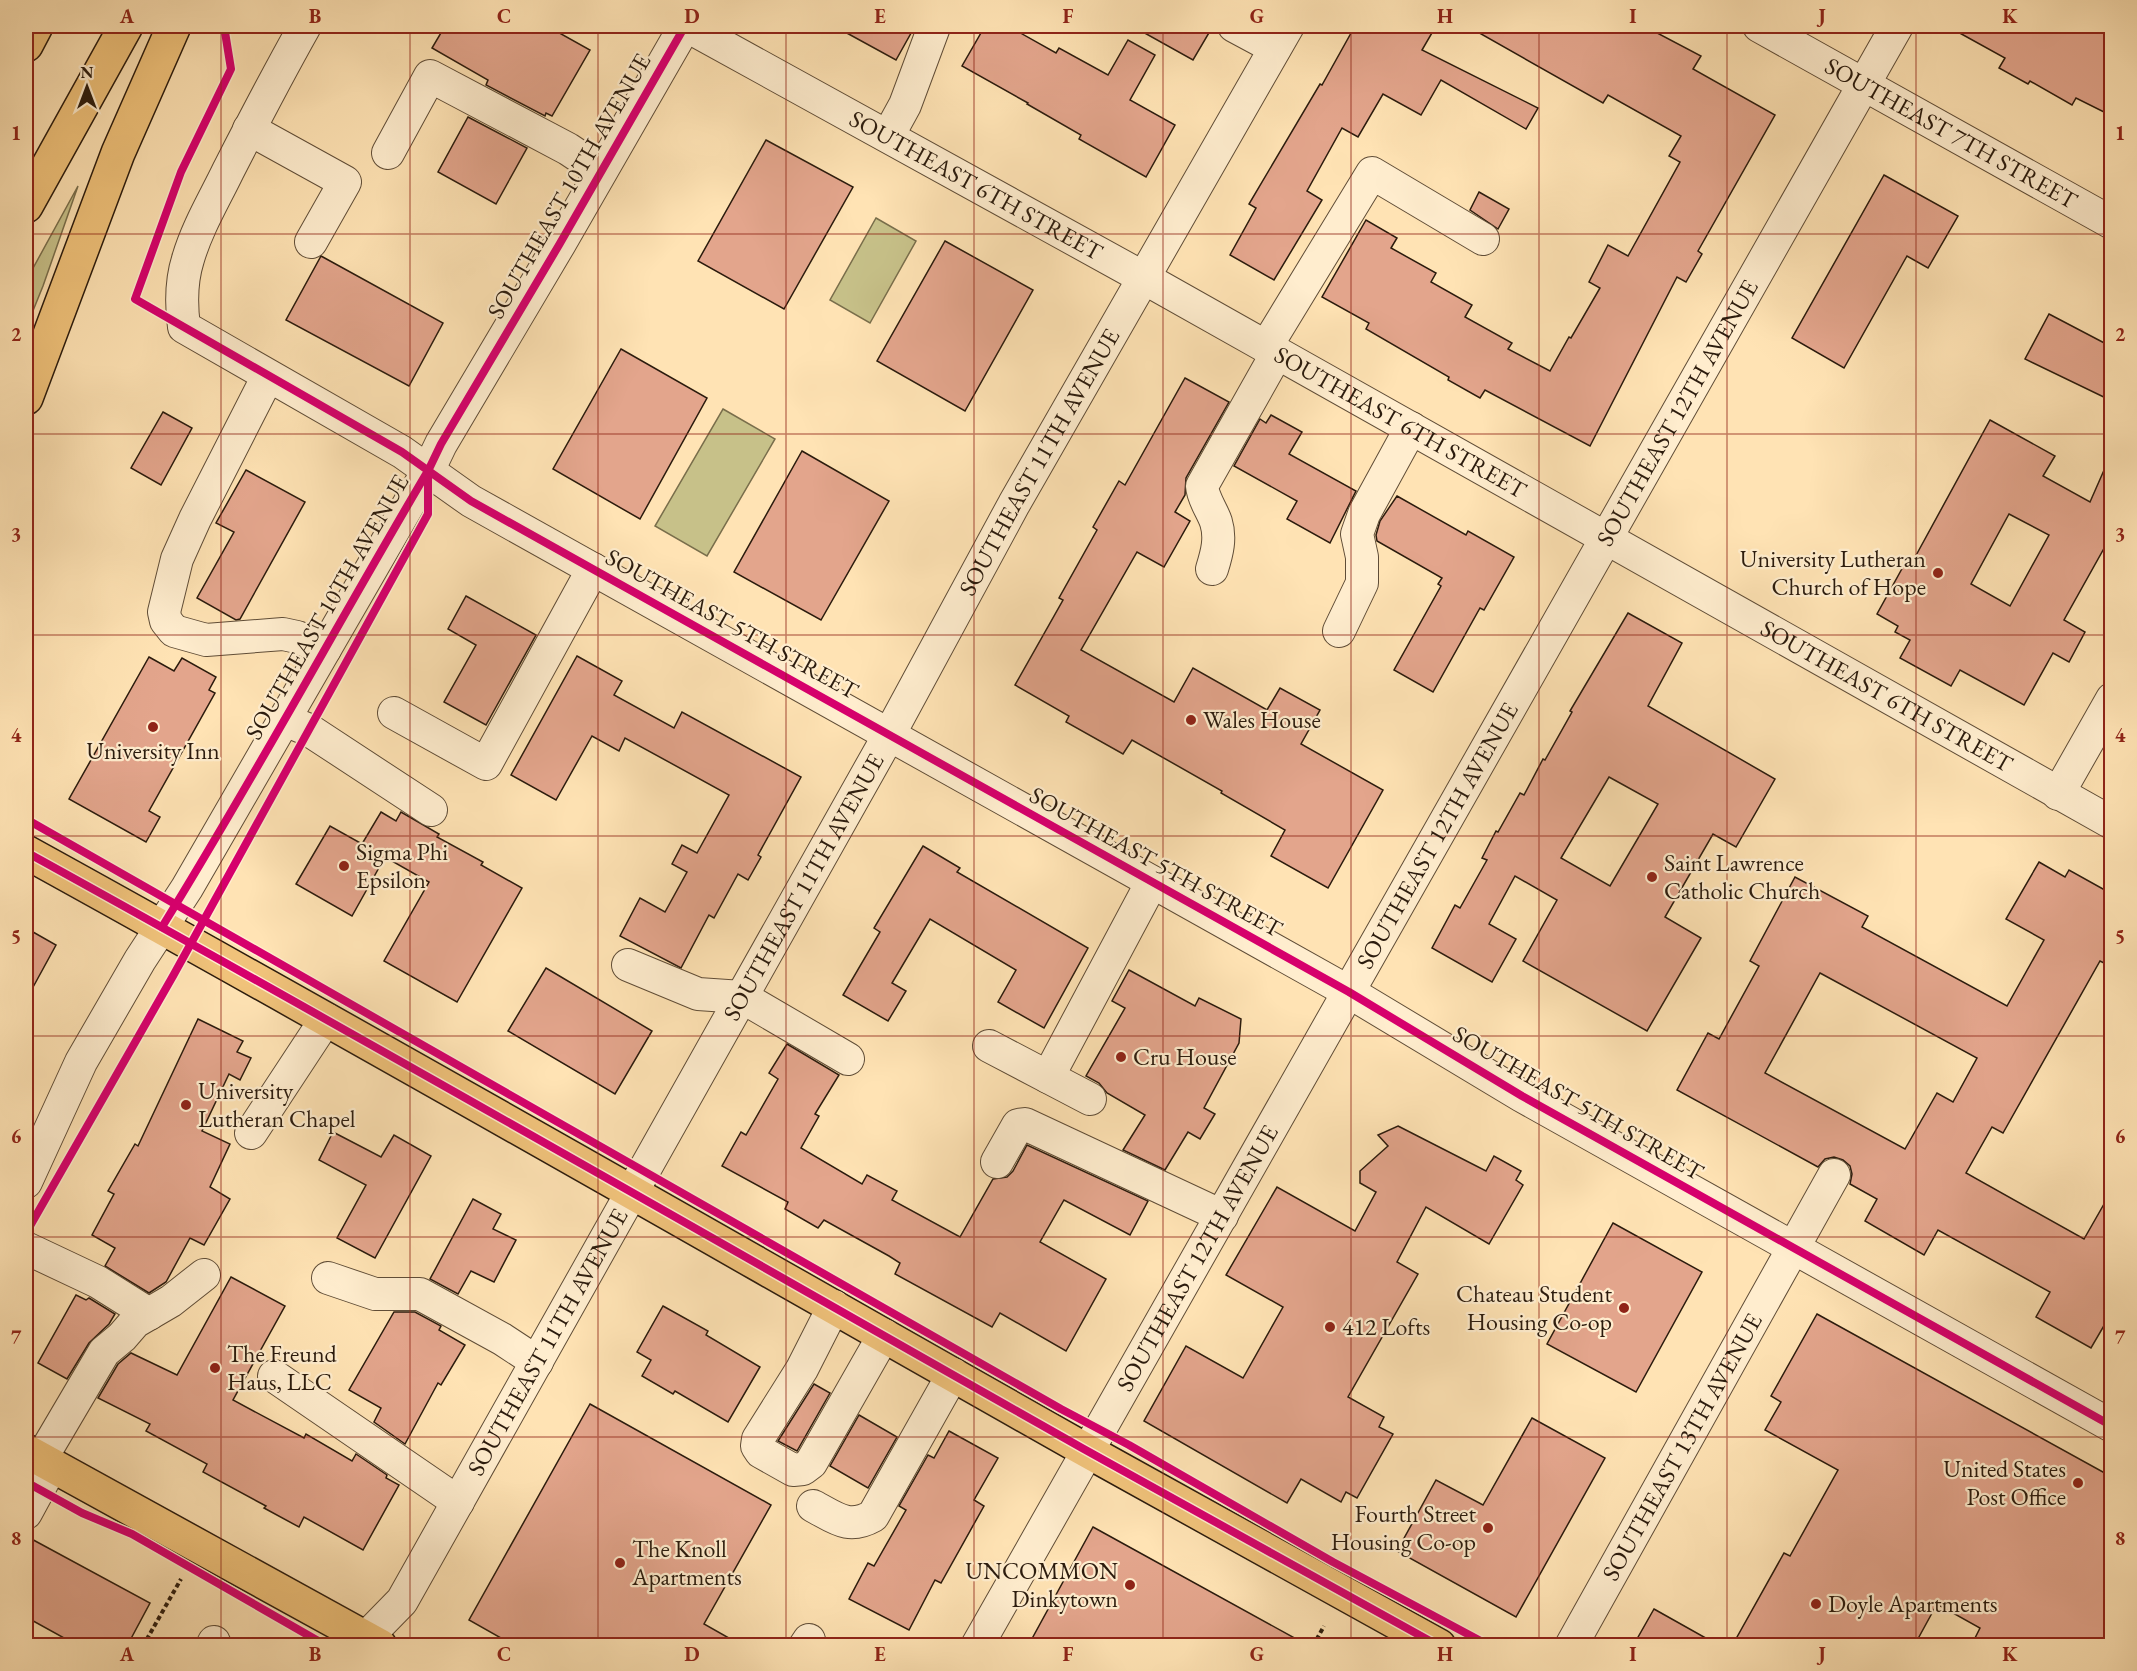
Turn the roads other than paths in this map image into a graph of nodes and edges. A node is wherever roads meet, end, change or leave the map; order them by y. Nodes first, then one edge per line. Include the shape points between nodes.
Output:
1 (36, 26) edge
2 (126, 26) edge
3 (174, 26) edge
4 (305, 26) edge
5 (686, 26) edge
6 (1234, 26) edge
7 (1759, 26) edge
8 (1897, 26) edge
9 (934, 27) dead end
10 (1282, 37) edge
11 (26, 45) edge
12 (1865, 83) junction
13 (249, 129) junction
14 (888, 136) junction
15 (388, 153) dead end
16 (602, 171) junction
17 (26, 206) edge
18 (2112, 223) edge
19 (1483, 239) dead end
20 (311, 242) dead end
21 (1144, 278) junction
22 (1272, 350) junction
23 (268, 376) junction
24 (26, 398) edge
25 (1411, 428) junction
26 (429, 470) junction
27 (1606, 538) junction
28 (593, 569) junction
29 (1212, 569) dead end
30 (1339, 631) dead end
31 (325, 649) junction
32 (2112, 699) edge
33 (394, 713) dead end
34 (285, 720) junction
35 (890, 735) junction
36 (2058, 794) junction
37 (431, 810) dead end
38 (2112, 823) edge
39 (26, 852) edge
40 (1152, 882) junction
41 (162, 927) junction
42 (628, 965) dead end
43 (1349, 993) junction
44 (742, 997) junction
45 (326, 1019) junction
46 (989, 1046) dead end
47 (848, 1059) dead end
48 (1048, 1077) junction
49 (1090, 1099) dead end
50 (251, 1133) dead end
51 (997, 1162) dead end
52 (1834, 1176) dead end
53 (26, 1182) edge
54 (633, 1192) junction
55 (1222, 1216) junction
56 (26, 1248) edge
57 (1794, 1249) junction
58 (204, 1275) dead end
59 (328, 1278) dead end
60 (834, 1306) junction
61 (149, 1314) junction
62 (884, 1335) junction
63 (537, 1362) junction
64 (953, 1374) junction
65 (274, 1376) dead end
66 (2112, 1426) edge
67 (1089, 1452) junction
68 (39, 1458) edge
69 (458, 1502) junction
70 (813, 1506) dead end
71 (26, 1513) edge
72 (368, 1643) edge
73 (977, 1646) edge
74 (1438, 1646) edge
75 (1571, 1646) edge

1 - 11 main road
2 - 17 main road
3 - 24 main road via 118,153
4 - 13 street
5 - 14 street, SOUTHEAST 6TH STREET
5 - 16 street, SOUTHEAST 10TH AVENUE
6 - 10 street
7 - 12 street, SOUTHEAST 7TH STREET
8 - 12 street, SOUTHEAST 12TH AVENUE
9 - 14 street via 905,105
10 - 21 street, SOUTHEAST 11TH AVENUE
12 - 18 street, SOUTHEAST 7TH STREET
12 - 27 street, SOUTHEAST 12TH AVENUE
13 - 20 street via 345,182
13 - 23 street, SOUTHEAST 5TH STREET via 188,259 181,305 184,327
14 - 21 street, SOUTHEAST 6TH STREET
15 - 16 street via 430,76
16 - 26 street, SOUTHEAST 10TH AVENUE
19 - 22 street via 1372,173
21 - 22 street, SOUTHEAST 6TH STREET
21 - 35 street, SOUTHEAST 11TH AVENUE via 1014,504
22 - 25 street, SOUTHEAST 6TH STREET
22 - 29 street via 1202,486 1217,523 1219,547
23 - 26 street, SOUTHEAST 5TH STREET
23 - 31 street via 177,559 164,612 174,631 206,640 283,634
25 - 27 street, SOUTHEAST 6TH STREET
25 - 30 street via 1364,514 1357,534 1362,583
26 - 28 street, SOUTHEAST 5TH STREET via 462,495
26 - 31 street, SOUTHEAST 10TH AVENUE
27 - 36 street, SOUTHEAST 6TH STREET
27 - 43 street, SOUTHEAST 12TH AVENUE
28 - 33 street via 486,764
28 - 35 street, SOUTHEAST 5TH STREET
31 - 34 street, SOUTHEAST 10TH AVENUE
32 - 36 street
34 - 37 street via 309,730
34 - 41 street, SOUTHEAST 10TH AVENUE
35 - 40 street, SOUTHEAST 5TH STREET
35 - 44 street, SOUTHEAST 11TH AVENUE
36 - 38 street, SOUTHEAST 6TH STREET
39 - 41 main road
40 - 43 street, SOUTHEAST 5TH STREET
40 - 48 street
41 - 45 main road
41 - 53 street, SOUTHEAST 10TH AVENUE via 81,1062
42 - 44 street via 698,994
43 - 55 street, SOUTHEAST 12TH AVENUE
43 - 57 street, SOUTHEAST 5TH STREET via 1522,1096
44 - 47 street
44 - 54 street, SOUTHEAST 11TH AVENUE
45 - 50 street
45 - 54 main road
46 - 48 street
48 - 49 street
51 - 55 street via 1018,1125 1025,1124
52 - 57 street, SOUTHEAST 13TH AVENUE
54 - 60 main road
54 - 63 street, SOUTHEAST 11TH AVENUE
55 - 67 street, SOUTHEAST 12TH AVENUE
56 - 61 street via 98,1282
57 - 66 street, SOUTHEAST 5TH STREET
57 - 75 street, SOUTHEAST 13TH AVENUE
58 - 61 street
59 - 63 street via 375,1294 420,1294
60 - 62 main road
60 - 62 street via 802,1369 758,1439 761,1452 794,1470 811,1463
61 - 68 street via 104,1352
62 - 64 main road
63 - 69 street, SOUTHEAST 11TH AVENUE
64 - 67 main road
64 - 70 street via 873,1516 847,1523
65 - 69 street
67 - 73 street, SOUTHEAST 12TH AVENUE
67 - 74 main road
68 - 71 street
68 - 72 main road
69 - 72 street, SOUTHEAST 11TH AVENUE via 402,1601

